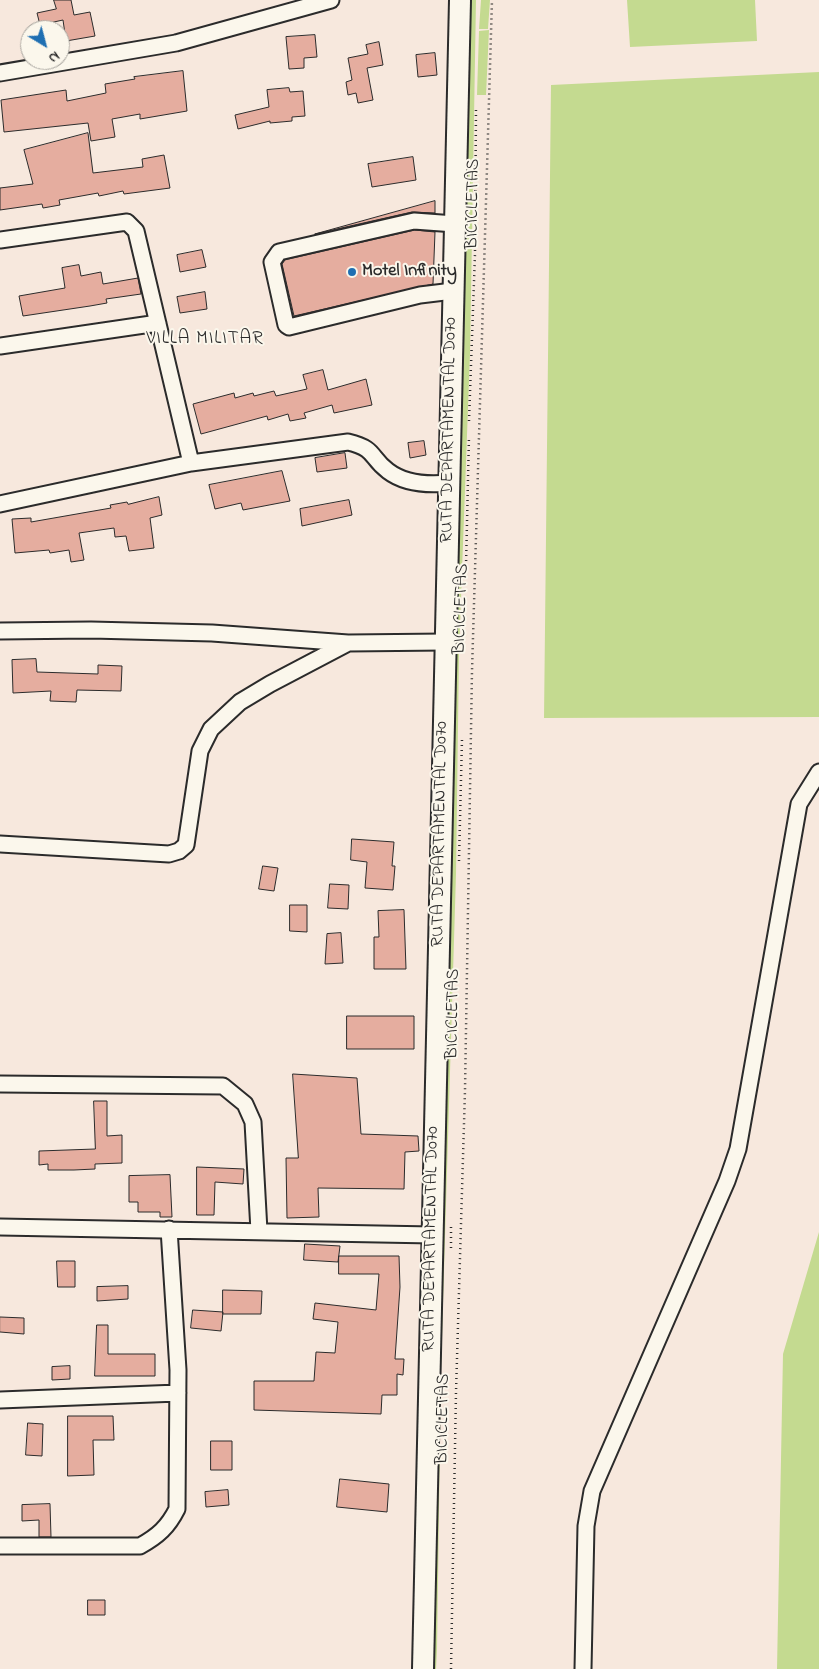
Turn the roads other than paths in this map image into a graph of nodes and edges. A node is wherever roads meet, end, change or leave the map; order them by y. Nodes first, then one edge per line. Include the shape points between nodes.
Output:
1 (331, 0) edge
2 (460, 0) edge
3 (302, 4) edge
4 (0, 73) edge
5 (455, 224) junction
6 (0, 240) edge
7 (453, 291) junction
8 (158, 323) junction
9 (0, 346) edge
10 (191, 463) junction
11 (449, 483) junction
12 (0, 504) edge
13 (0, 632) edge
14 (348, 642) junction
15 (445, 642) junction
16 (819, 772) edge
17 (0, 844) edge
18 (0, 1084) edge
19 (0, 1228) edge
20 (169, 1229) junction
21 (259, 1231) junction
22 (432, 1234) junction
23 (178, 1393) junction
24 (0, 1400) edge
25 (0, 1546) edge
26 (423, 1669) edge
27 (583, 1669) edge

1 - 3 street
2 - 5 main road, RUTA DEPARTAMENTAL D070
3 - 4 street via 176,44
5 - 7 main road, RUTA DEPARTAMENTAL D070
5 - 7 street via 414,221 279,252 272,262 289,327 420,295
6 - 8 street via 127,222 136,231
7 - 11 main road, RUTA DEPARTAMENTAL D070
8 - 9 street
8 - 10 street
10 - 11 street via 348,442 364,446 388,472 418,483
10 - 12 street
11 - 15 main road, RUTA DEPARTAMENTAL D070
13 - 14 street via 212,633
14 - 15 street
14 - 17 street via 240,702 211,728 200,752 186,845 179,851 168,854
15 - 22 main road, RUTA DEPARTAMENTAL D070
16 - 27 street via 799,804 738,1150 592,1491 586,1526
18 - 21 street via 224,1086 245,1104 253,1122
19 - 20 street
20 - 21 street
20 - 23 street
21 - 22 street
22 - 26 main road, RUTA DEPARTAMENTAL D070
23 - 24 street
23 - 25 street via 177,1509 157,1536 140,1546

